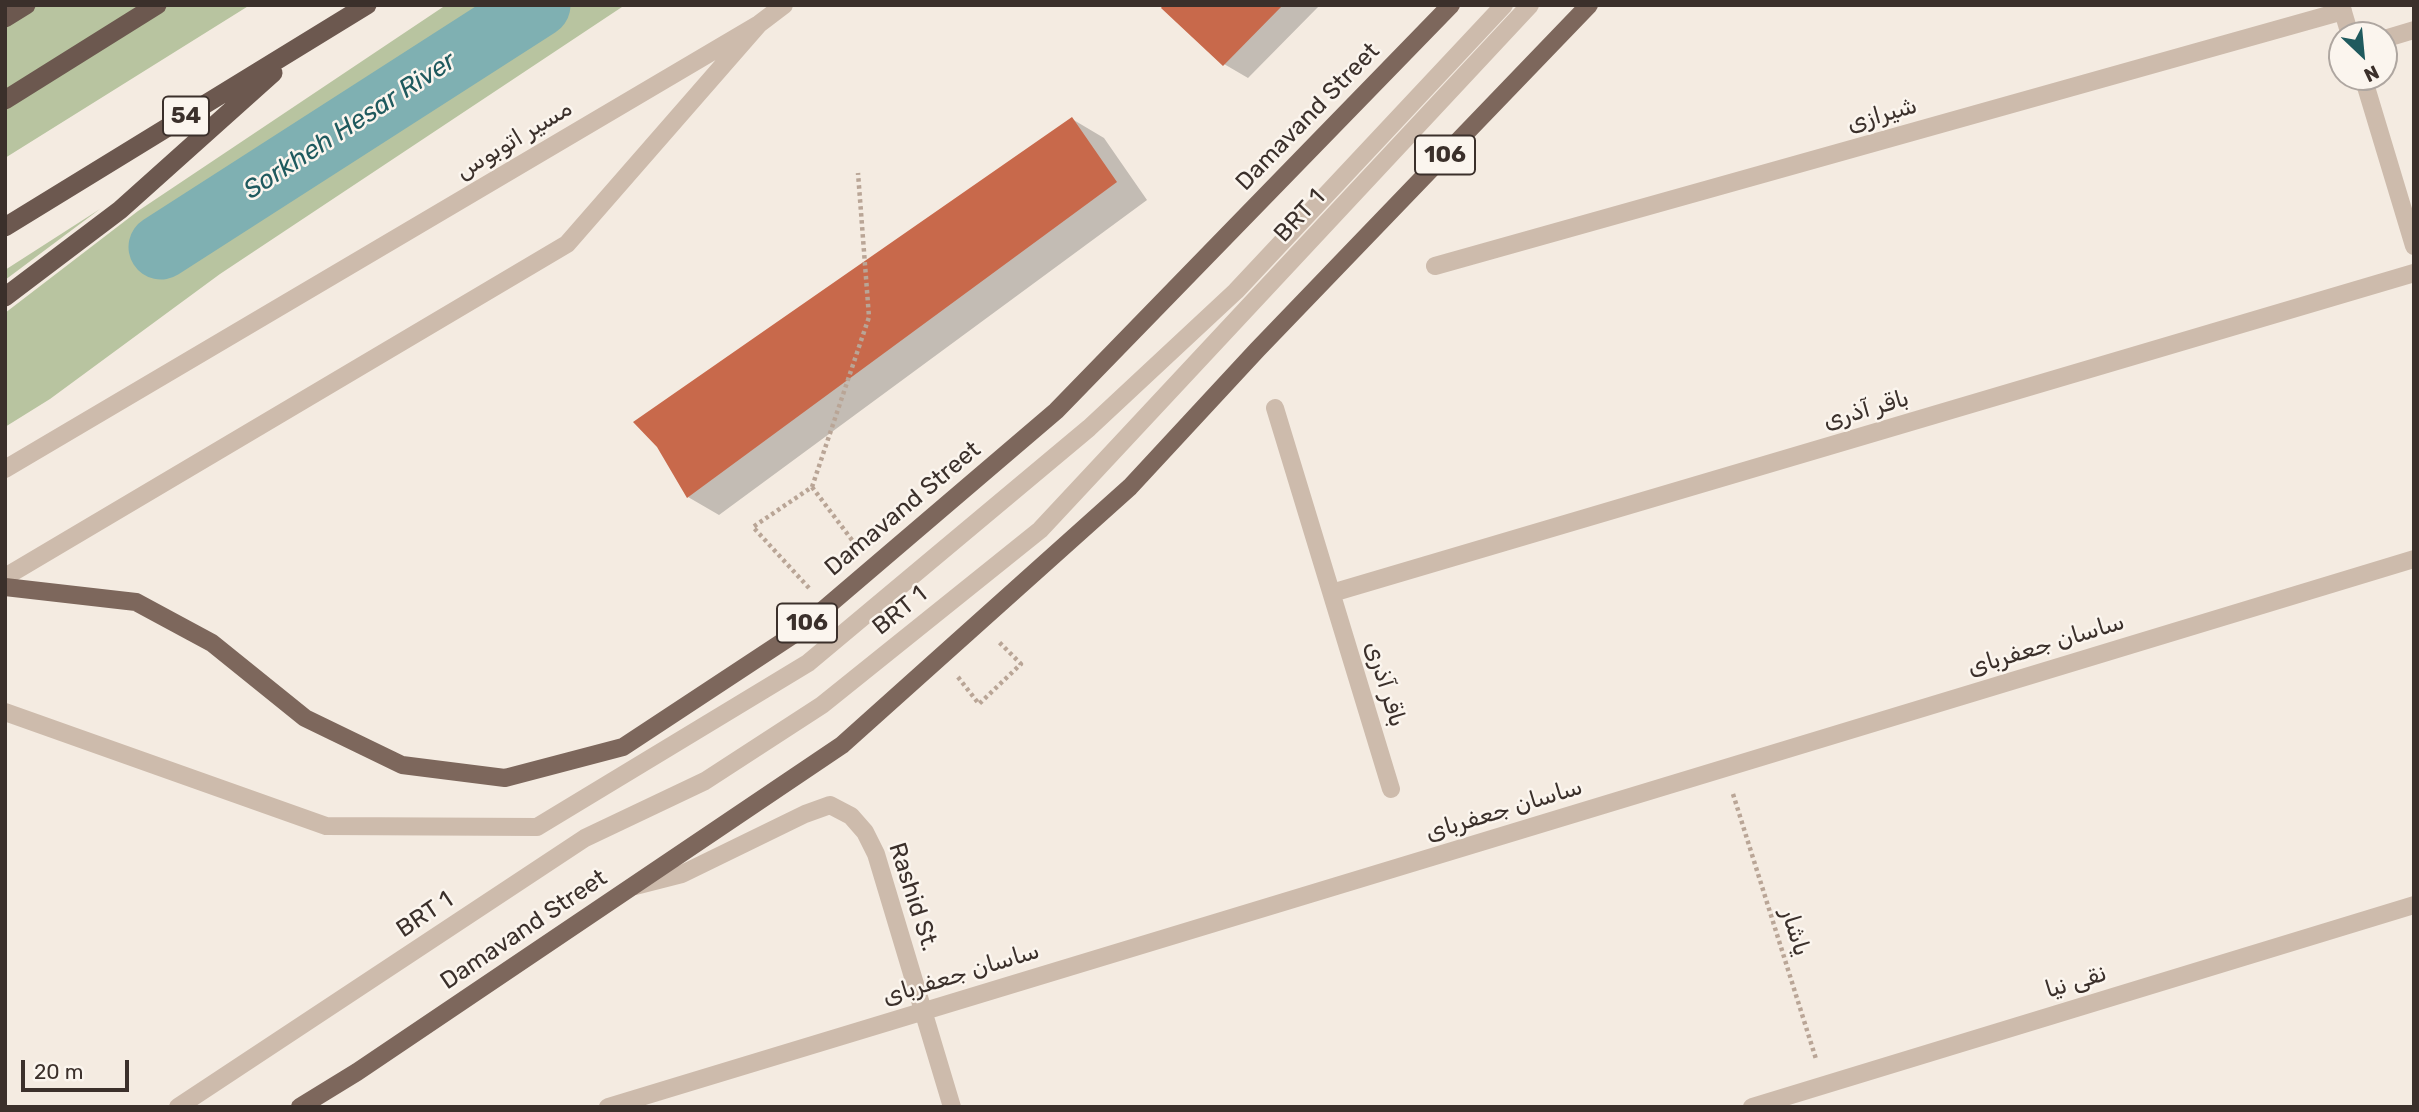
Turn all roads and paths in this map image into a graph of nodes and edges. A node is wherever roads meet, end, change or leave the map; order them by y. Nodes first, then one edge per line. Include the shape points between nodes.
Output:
1 (26, 5) edge
2 (157, 5) edge
3 (367, 5) edge
4 (784, 5) edge
5 (1451, 5) edge
6 (1504, 5) edge
7 (1530, 5) edge
8 (1589, 5) edge
9 (2342, 8) edge
10 (5, 18) edge
11 (759, 24) junction
12 (310, 41) junction
13 (2367, 91) edge
14 (5, 100) edge
15 (858, 173) dead end
16 (5, 226) edge
17 (2413, 240) edge
18 (1435, 266) dead end
19 (2414, 273) edge
20 (5, 297) edge
21 (1275, 408) dead end
22 (5, 469) edge
23 (2414, 559) edge
24 (5, 577) edge
25 (5, 587) edge
26 (1332, 593) junction
27 (826, 607) junction
28 (1021, 664) dead end
29 (979, 704) dead end
30 (5, 712) edge
31 (1725, 768) junction
32 (1391, 789) dead end
33 (632, 887) junction
34 (2414, 905) edge
35 (923, 1011) junction
36 (1824, 1085) junction
37 (178, 1107) edge
38 (300, 1107) edge
39 (608, 1107) edge
40 (952, 1107) edge
41 (1752, 1107) edge

1 - 10 highway
2 - 14 highway
3 - 12 highway, 54
4 - 11 street, مسیر اتوبوس
5 - 27 main road, Damavand Street / 106 via 1056,411
6 - 30 street, BRT 1 via 1236,291 1089,428 808,663 537,827 326,826
7 - 37 street, BRT 1 via 1040,530 822,705 705,781 585,838
8 - 33 main road, Damavand Street / 106 via 1130,487 842,745
9 - 18 street, شیرازی
11 - 22 street, مسیر اتوبوس
11 - 24 street via 567,244
12 - 16 highway, 54
12 - 20 highway via 120,210
13 - 17 street
15 - 27 path via 869,317 812,487 753,527
19 - 26 street, باقر آذری
21 - 26 street, باقر آذری
23 - 31 street, ساسان جعفربای
25 - 27 main road, Damavand Street / 106 via 136,602 212,643 305,718 402,765 505,778 623,747 796,633
26 - 32 street, باقر آذری
28 - 29 path
31 - 35 street, ساسان جعفربای
31 - 36 path, یاشار
33 - 35 street, Rashid St. via 682,874 830,805 851,816 876,854
33 - 38 main road, Damavand Street / 106
34 - 36 street, نقی نیا
35 - 39 street, ساسان جعفربای
35 - 40 street, Rashid St.
36 - 41 street, نقی نیا

